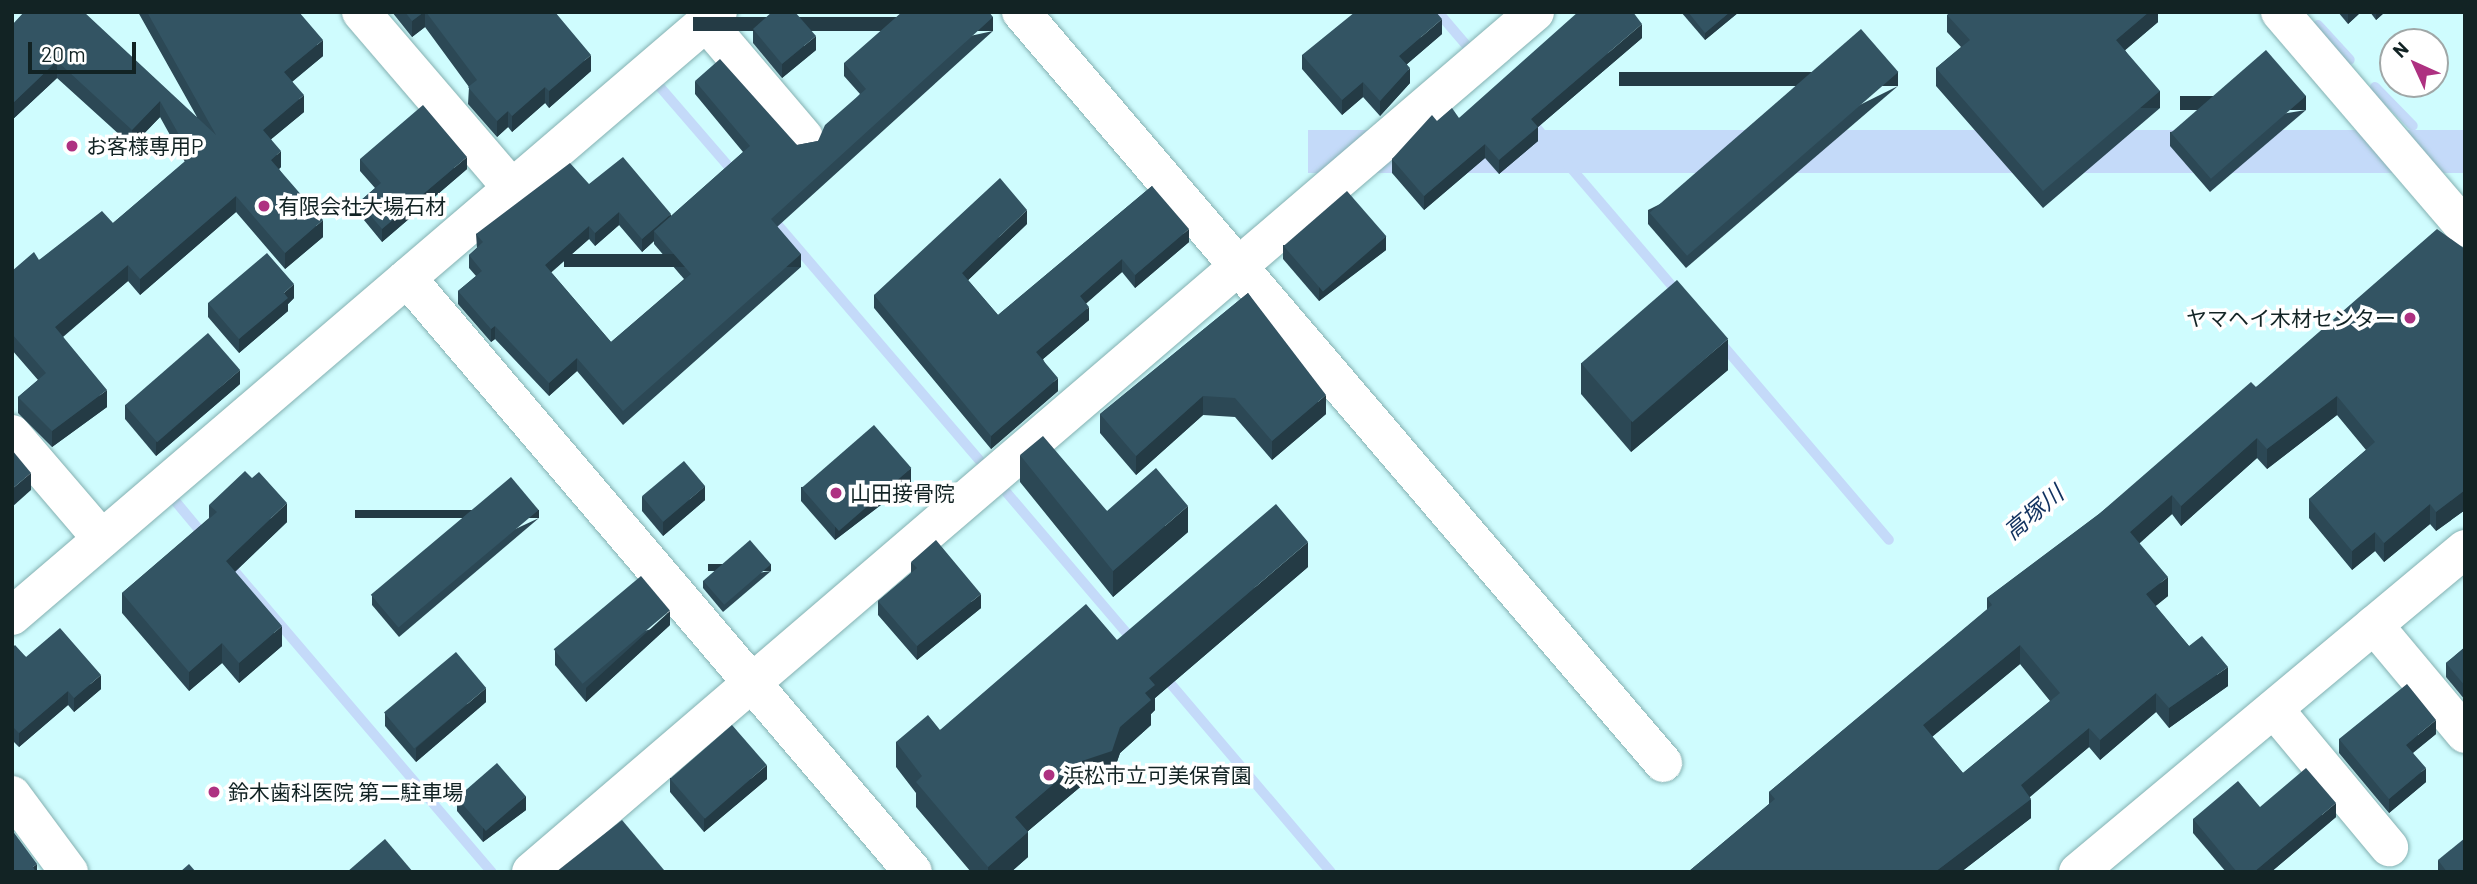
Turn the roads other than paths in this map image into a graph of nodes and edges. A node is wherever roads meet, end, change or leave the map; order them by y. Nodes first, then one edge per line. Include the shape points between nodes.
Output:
1 (361, 12) edge
2 (1021, 12) edge
3 (1535, 12) edge
4 (2280, 12) edge
5 (712, 17) edge
6 (804, 137) dead end
7 (512, 188) junction
8 (2456, 217) edge
9 (1238, 266) junction
10 (407, 278) junction
11 (12, 434) edge
12 (102, 539) junction
13 (2465, 549) edge
14 (12, 616) edge
15 (2374, 625) junction
16 (752, 683) junction
17 (2274, 709) junction
18 (2465, 734) edge
19 (1663, 763) dead end
20 (12, 795) edge
21 (2389, 847) dead end
22 (69, 872) edge
23 (531, 872) edge
24 (914, 872) edge
25 (2078, 872) edge

1 - 7 street
2 - 9 street
3 - 9 street
4 - 8 street
5 - 6 street
5 - 7 street
7 - 10 street
9 - 16 street
9 - 19 street
10 - 12 street
10 - 16 street
11 - 12 street
12 - 14 street
13 - 15 street
15 - 17 street
15 - 18 street
16 - 23 street
16 - 24 street
17 - 21 street
17 - 25 street
20 - 22 street

